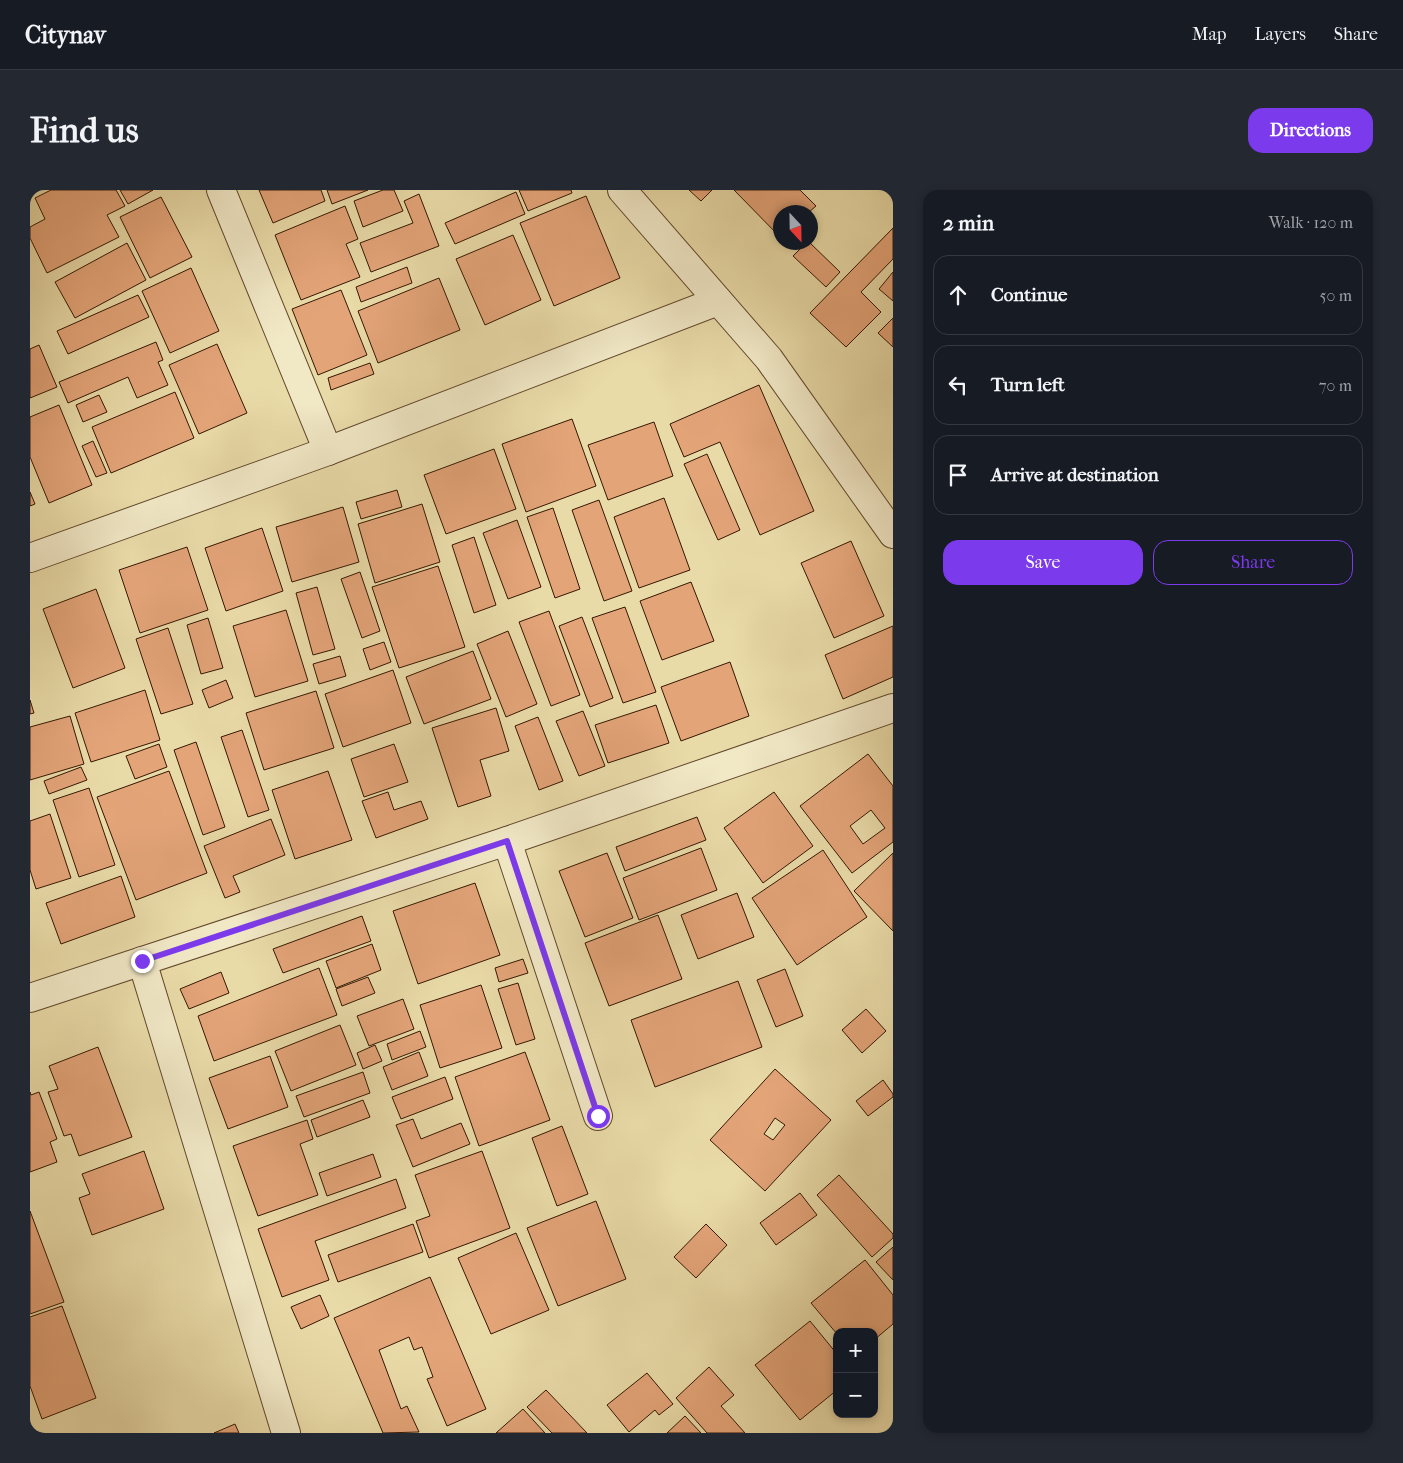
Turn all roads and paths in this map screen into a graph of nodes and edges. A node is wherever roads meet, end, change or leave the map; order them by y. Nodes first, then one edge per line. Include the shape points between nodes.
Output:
1 (221, 190) edge
2 (622, 190) edge
3 (718, 301) junction
4 (328, 451) junction
5 (893, 534) edge
6 (30, 558) edge
7 (893, 708) edge
8 (507, 841) junction
9 (142, 961) junction
10 (30, 998) edge
11 (598, 1116) dead end
12 (286, 1433) edge

1 - 4 street
2 - 3 street
3 - 4 street
3 - 5 street via 769,360
4 - 6 street
7 - 8 street
8 - 9 street
8 - 11 street
9 - 10 street
9 - 12 street

